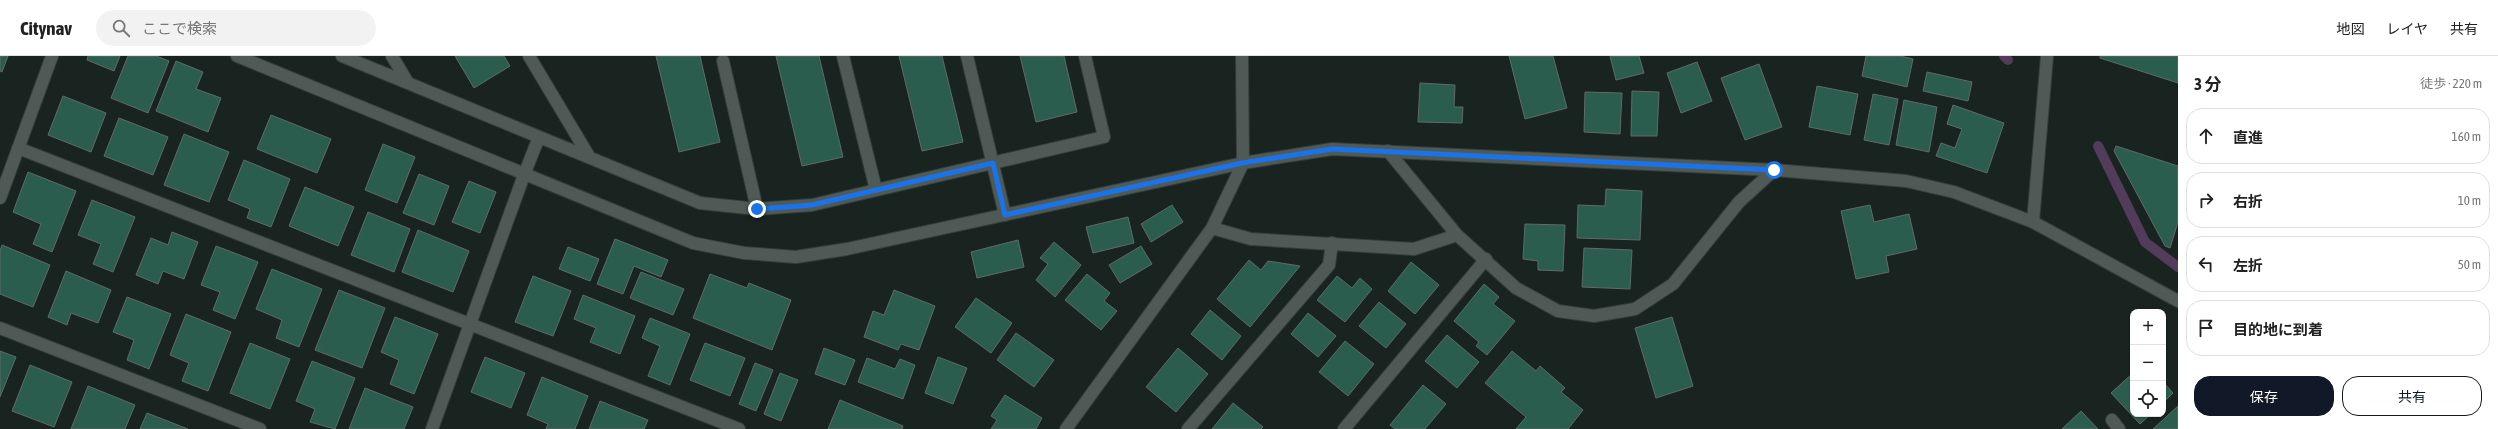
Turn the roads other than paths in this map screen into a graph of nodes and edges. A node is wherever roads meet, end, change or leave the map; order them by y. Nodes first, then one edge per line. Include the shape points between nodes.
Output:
1 (52, 56) edge
2 (237, 56) edge
3 (342, 56) edge
4 (392, 56) edge
5 (528, 56) edge
6 (843, 56) edge
7 (967, 56) edge
8 (1085, 56) edge
9 (1242, 56) edge
10 (2047, 56) edge
11 (722, 61) dead end
12 (408, 83) junction
13 (539, 137) junction
14 (18, 148) junction
15 (1388, 151) junction
16 (590, 158) junction
17 (993, 163) junction
18 (1242, 163) junction
19 (1774, 170) junction
20 (524, 175) junction
21 (876, 190) junction
22 (0, 198) edge
23 (757, 209) junction
24 (1005, 215) junction
25 (2033, 222) junction
26 (1212, 228) junction
27 (1457, 235) junction
28 (1332, 243) junction
29 (1486, 259) junction
30 (2178, 301) edge
31 (470, 324) junction
32 (0, 328) edge
33 (260, 429) edge
34 (432, 429) edge
35 (739, 429) edge
36 (1066, 429) edge
37 (1188, 429) edge
38 (1344, 429) edge

1 - 14 street
2 - 20 street
3 - 12 street
4 - 12 street
5 - 16 street
6 - 21 street
7 - 17 street
8 - 17 street via 1104,137
9 - 18 street
10 - 25 street
11 - 23 street
12 - 13 street
13 - 16 street
13 - 20 street
14 - 22 street
14 - 31 street
15 - 18 street via 1332,149
15 - 19 street
15 - 27 street
16 - 23 street via 700,203
17 - 21 street
17 - 24 street
18 - 24 street
18 - 26 street
19 - 25 street via 1906,181 1954,192
19 - 29 street via 1740,202 1673,284 1635,309 1594,316 1558,311 1516,288
20 - 24 street via 693,243 744,253 796,257 847,249
20 - 31 street
21 - 23 street via 812,205
25 - 30 street
26 - 28 street via 1251,239
26 - 36 street
27 - 28 street via 1414,248
27 - 29 street
28 - 37 street via 1329,265
29 - 38 street
31 - 34 street
31 - 35 street
32 - 33 street

